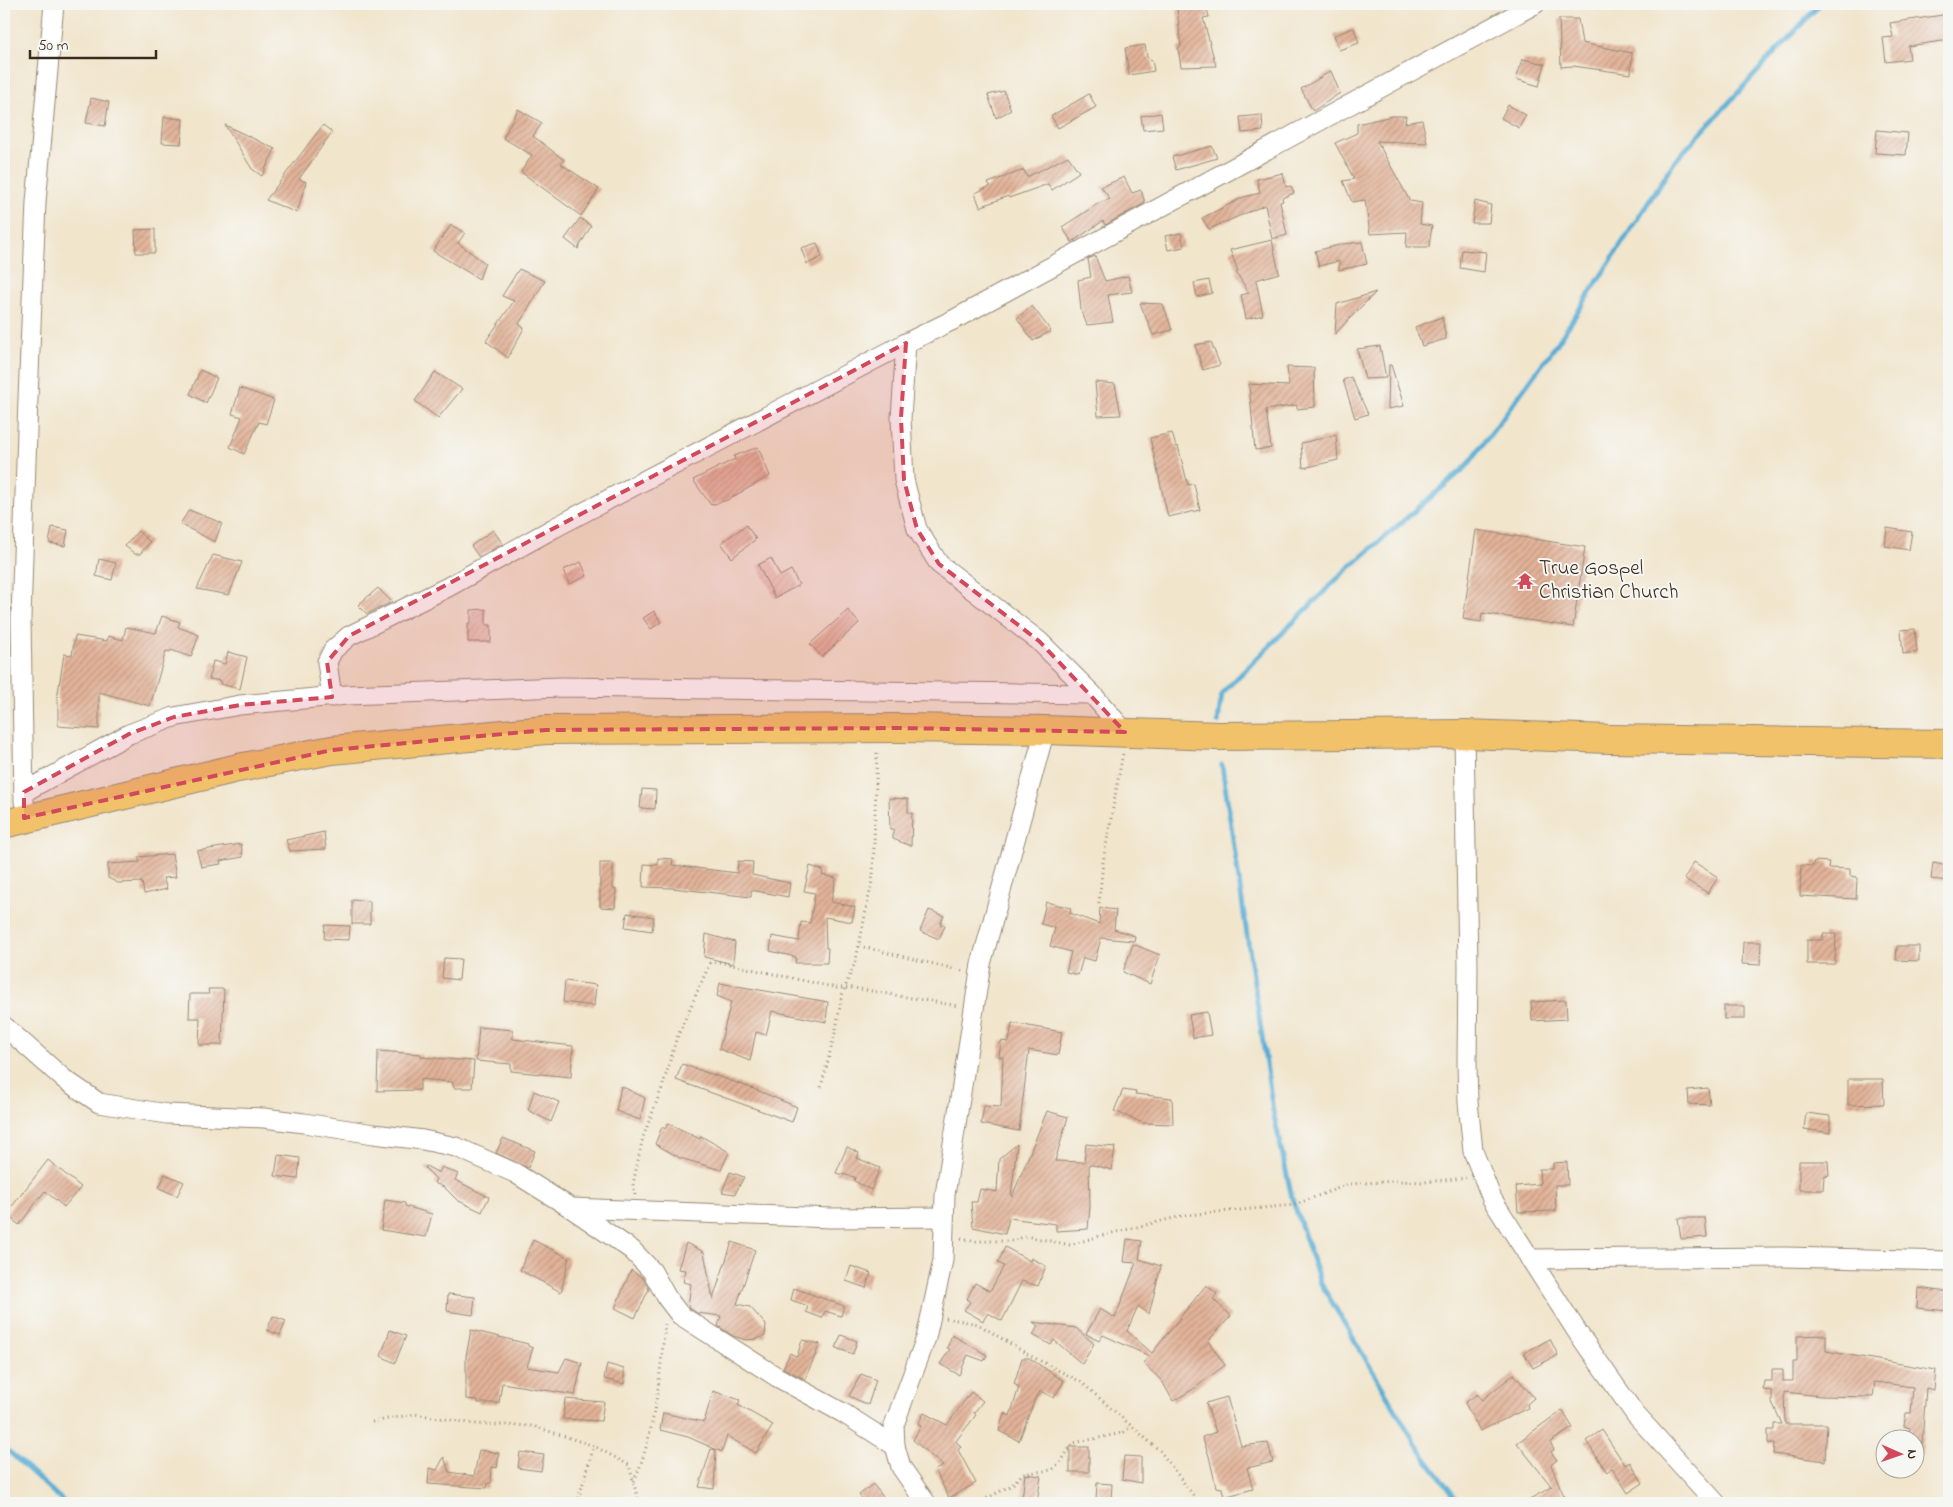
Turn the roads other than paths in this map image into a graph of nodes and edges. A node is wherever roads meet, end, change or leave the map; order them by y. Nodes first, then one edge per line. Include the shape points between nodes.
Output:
1 (54, 4) edge
2 (1535, 4) edge
3 (906, 343) junction
4 (1092, 694) junction
5 (332, 696) junction
6 (1045, 730) junction
7 (1125, 732) junction
8 (1464, 734) junction
9 (1949, 744) edge
10 (17, 811) edge
11 (4, 1026) edge
12 (571, 1208) junction
13 (944, 1226) junction
14 (1530, 1259) junction
15 (1949, 1261) edge
16 (895, 1446) junction
17 (926, 1503) edge
18 (1716, 1503) edge

1 - 10 street via 36,202
2 - 3 street
3 - 4 street via 901,418 904,480 917,529 939,564 1039,641
3 - 5 street via 448,587 349,636 333,650 327,662
4 - 5 street via 560,687
4 - 7 street
5 - 10 street via 240,705 174,717 129,734
6 - 7 highway
6 - 10 highway via 546,730 332,750
6 - 13 street via 979,975 945,1195
7 - 8 highway via 1218,736
8 - 9 highway
8 - 14 street via 1466,1021 1473,1151 1492,1199
11 - 12 street via 64,1079 99,1103 167,1114 264,1118 456,1147 515,1173
12 - 13 street via 831,1218
12 - 16 street via 632,1250 652,1271 680,1315
13 - 16 street via 943,1260 926,1338 894,1425
14 - 15 street via 1785,1256
14 - 18 street via 1635,1414
16 - 17 street via 901,1467

